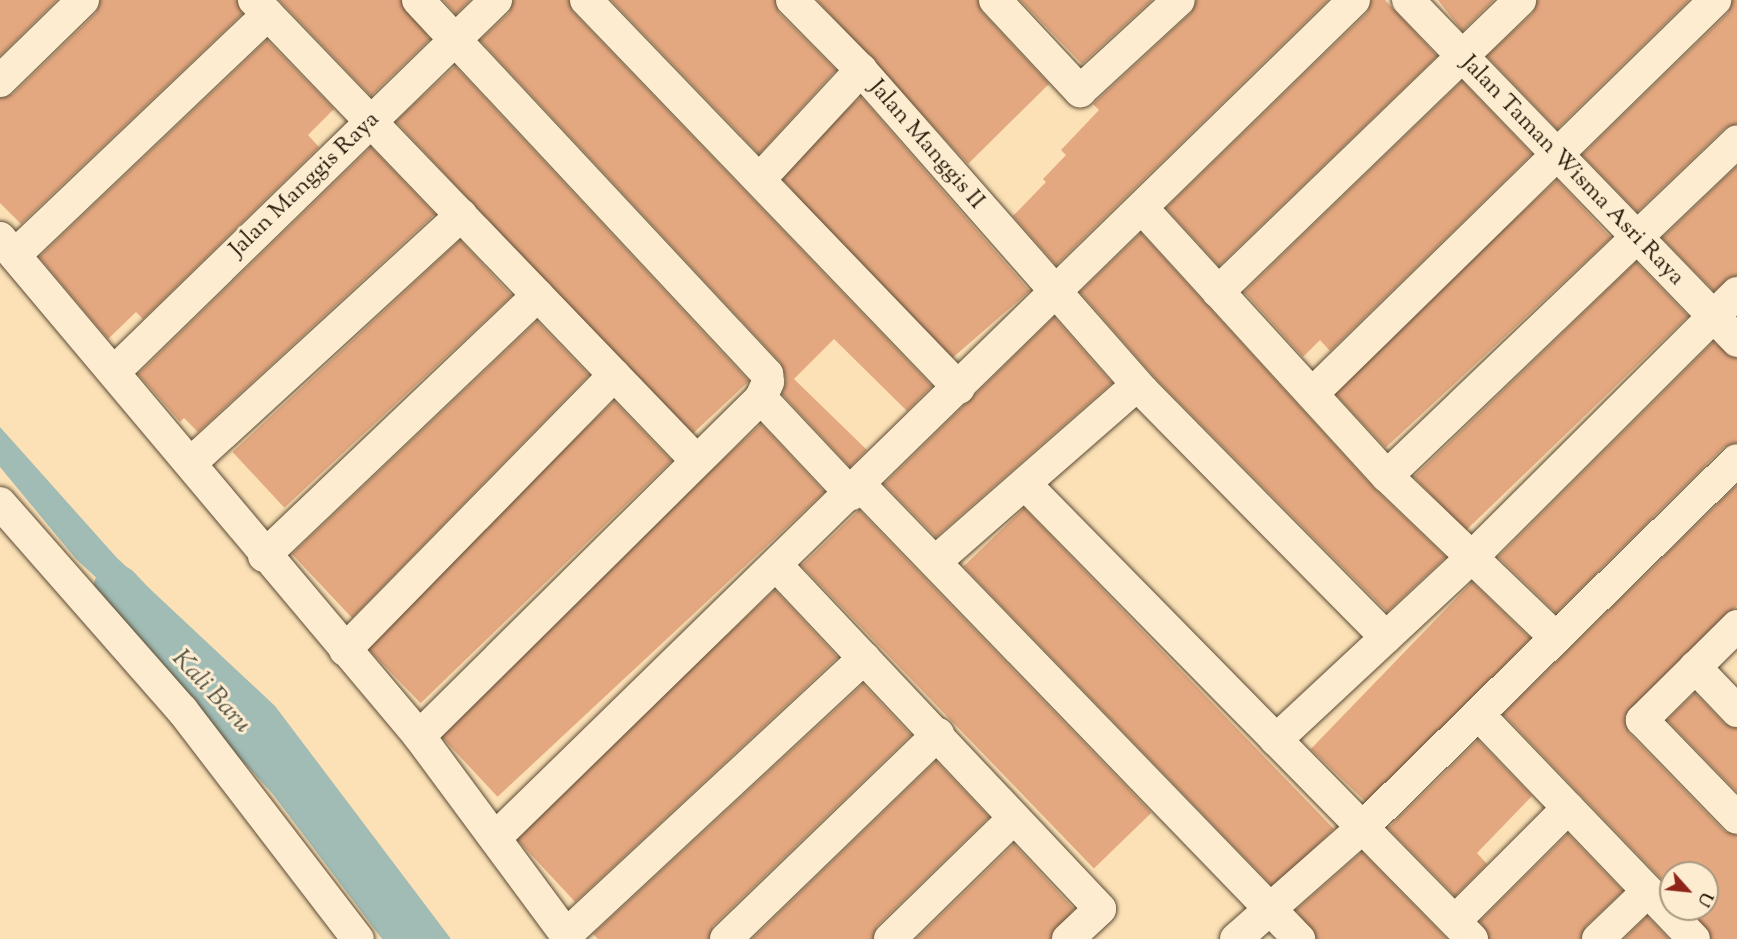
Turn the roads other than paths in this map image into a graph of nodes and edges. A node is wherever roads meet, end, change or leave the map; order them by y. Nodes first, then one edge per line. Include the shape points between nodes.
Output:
1 (84, 0) edge
2 (418, 0) edge
3 (496, 0) edge
4 (586, 0) edge
5 (792, 0) edge
6 (995, 0) edge
7 (1179, 0) edge
8 (1354, 0) edge
9 (1407, 0) edge
10 (1520, 0) edge
11 (1715, 0) edge
12 (261, 7) edge
13 (456, 38) junction
14 (1460, 55) junction
15 (861, 70) junction
16 (0, 81) edge
17 (369, 121) junction
18 (1737, 141) edge
19 (1557, 154) junction
20 (760, 179) junction
21 (1142, 208) junction
22 (461, 215) junction
23 (1638, 238) junction
24 (7, 246) edge
25 (1218, 292) junction
26 (1056, 293) junction
27 (1737, 293) edge
28 (538, 295) junction
29 (1712, 316) junction
30 (1737, 341) edge
31 (115, 371) junction
32 (614, 375) junction
33 (959, 388) junction
34 (1143, 391) junction
35 (1312, 394) junction
36 (761, 398) junction
37 (695, 459) junction
38 (1737, 460) edge
39 (193, 461) junction
40 (1387, 476) junction
41 (1025, 484) junction
42 (856, 490) junction
43 (0, 503) edge
44 (264, 556) junction
45 (1470, 559) junction
46 (935, 562) junction
47 (777, 566) junction
48 (1737, 626) edge
49 (1386, 637) junction
50 (1556, 638) junction
51 (345, 650) junction
52 (864, 658) junction
53 (1695, 667) junction
54 (1737, 711) edge
55 (1478, 714) junction
56 (938, 734) junction
57 (419, 736) junction
58 (1276, 740) junction
59 (1568, 808) junction
60 (1737, 818) edge
61 (1014, 819) junction
62 (1362, 828) junction
63 (495, 838) junction
64 (1648, 891) junction
65 (1268, 908) junction
66 (1464, 930) edge
67 (568, 937) edge
68 (358, 939) edge
69 (726, 939) edge
70 (890, 939) edge
71 (1068, 939) edge
72 (1236, 939) edge
73 (1299, 939) edge
74 (1598, 939) edge
75 (1694, 939) edge

1 - 16 street
2 - 13 street
3 - 13 street, Jalan Manggis Raya
4 - 20 street
5 - 15 street, Jalan Manggis II
6 - 7 street via 1080,91
8 - 21 street
9 - 14 street, Jalan Taman Wisma Asri Raya
10 - 14 street
11 - 19 street
12 - 17 street
12 - 24 street
13 - 17 street, Jalan Manggis Raya
13 - 36 street via 767,374 768,388
14 - 19 street, Jalan Taman Wisma Asri Raya
14 - 25 street
15 - 20 street
15 - 26 street, Jalan Manggis II
17 - 22 street
17 - 31 street, Jalan Manggis Raya
18 - 23 street
19 - 23 street, Jalan Taman Wisma Asri Raya
19 - 35 street
20 - 33 street
21 - 25 street
21 - 26 street
22 - 28 street
22 - 39 street
23 - 29 street, Jalan Taman Wisma Asri Raya
23 - 40 street
24 - 31 street
25 - 35 street
26 - 33 street
26 - 34 street, Jalan Manggis II
27 - 29 street
28 - 32 street
28 - 44 street
29 - 30 street, Jalan Taman Wisma Asri Raya
29 - 45 street
31 - 39 street
32 - 37 street
32 - 51 street
33 - 42 street
34 - 41 street via 1130,391
34 - 49 street, Jalan Manggis II
35 - 40 street
36 - 37 street
36 - 42 street
37 - 57 street
38 - 50 street
39 - 44 street
40 - 45 street
41 - 46 street
41 - 58 street
42 - 46 street
42 - 47 street
43 - 68 street via 182,710
44 - 51 street
45 - 49 street
45 - 50 street
46 - 65 street
47 - 52 street
47 - 63 street
48 - 53 street
49 - 58 street
50 - 55 street
51 - 57 street
52 - 56 street
52 - 67 street
53 - 54 street
53 - 60 street via 1642,720
55 - 59 street
55 - 62 street
56 - 61 street
56 - 69 street
57 - 63 street
58 - 62 street
59 - 64 street
59 - 66 street
61 - 70 street
61 - 71 street via 1100,909
62 - 65 street
62 - 66 street
63 - 67 street
64 - 74 street
64 - 75 street
65 - 72 street
65 - 73 street

